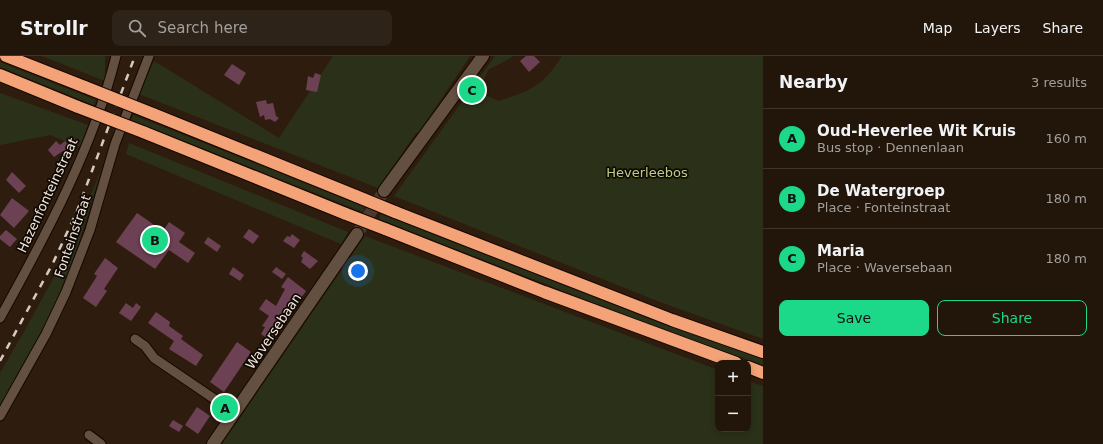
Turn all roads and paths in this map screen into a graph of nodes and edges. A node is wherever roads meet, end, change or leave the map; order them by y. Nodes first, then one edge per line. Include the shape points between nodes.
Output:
1 (6, 56) edge
2 (116, 56) edge
3 (149, 56) edge
4 (483, 56) edge
5 (0, 75) edge
6 (386, 192) tunnel mouth
7 (357, 234) tunnel mouth
8 (0, 318) edge
9 (135, 339) dead end
10 (763, 352) edge
11 (728, 360) edge
12 (751, 368) edge
13 (763, 373) edge
14 (234, 413) junction
15 (0, 416) edge
16 (89, 435) dead end
17 (101, 444) edge
18 (213, 444) edge

1 - 10 highway, bridge via 395,212 672,320
2 - 8 street, Hazenfonteinstraat via 111,77 56,214
3 - 15 street, Fonteinstraat via 115,144 90,230 66,292 46,334
4 - 6 street via 415,150 404,173
5 - 11 highway, bridge via 559,298
7 - 14 street, Waversebaan
9 - 14 street via 145,346 154,358
12 - 13 highway
14 - 18 street, Waversebaan
16 - 17 street

